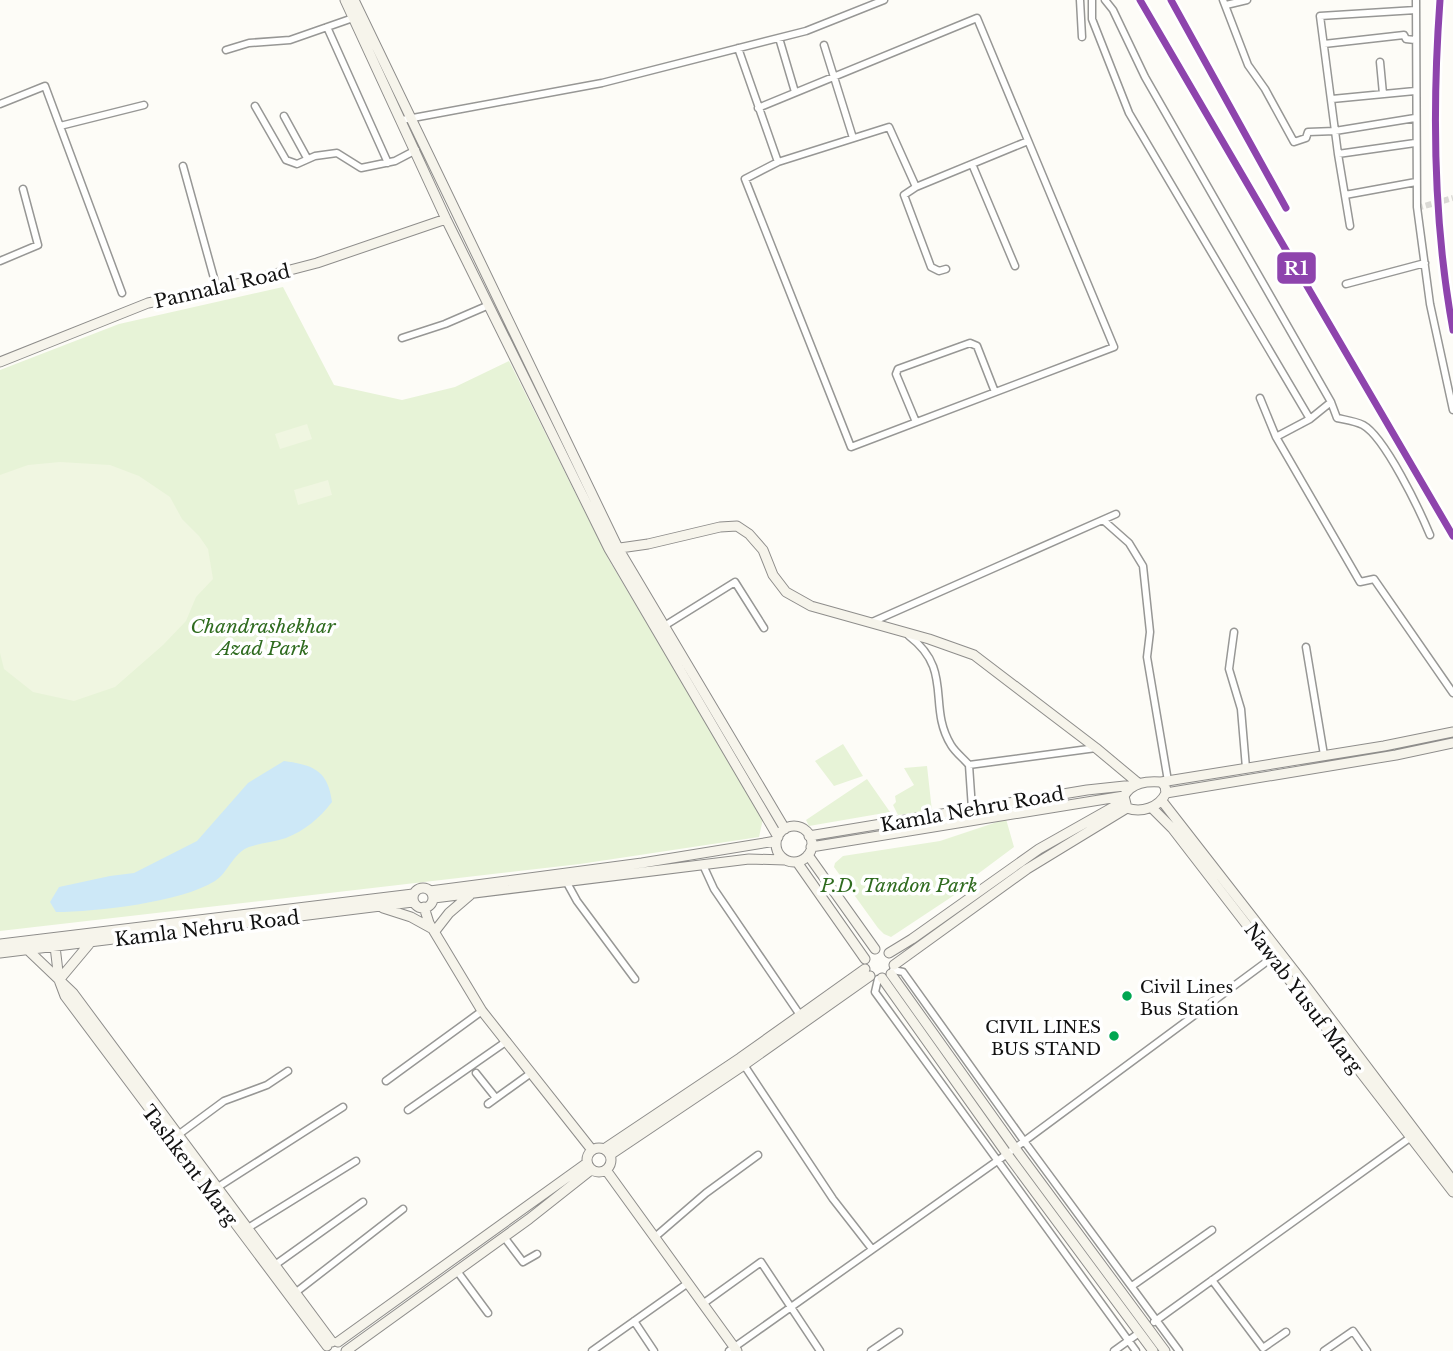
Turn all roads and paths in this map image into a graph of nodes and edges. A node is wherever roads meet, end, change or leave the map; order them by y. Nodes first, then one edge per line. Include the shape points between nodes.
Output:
1 (345, 0) edge
2 (354, 0) edge
3 (884, 0) edge
4 (1080, 0) edge
5 (1091, 0) edge
6 (1105, 0) edge
7 (1247, 0) edge
8 (1416, 0) edge
9 (1225, 2) edge
10 (1416, 10) junction
11 (353, 18) junction
12 (327, 27) junction
13 (1082, 37) dead end
14 (779, 38) junction
15 (1415, 40) junction
16 (1324, 44) junction
17 (824, 46) dead end
18 (738, 48) junction
19 (226, 50) dead end
20 (1380, 62) dead end
21 (833, 77) junction
22 (1415, 91) junction
23 (795, 92) junction
24 (1383, 94) junction
25 (1332, 99) junction
26 (0, 104) edge
27 (144, 105) dead end
28 (255, 106) dead end
29 (758, 108) junction
30 (284, 116) dead end
31 (1415, 118) junction
32 (407, 119) junction
33 (60, 126) junction
34 (1335, 131) junction
35 (853, 138) junction
36 (1028, 141) junction
37 (1415, 143) junction
38 (416, 150) junction
39 (1338, 154) junction
40 (307, 158) junction
41 (778, 162) junction
42 (388, 163) junction
43 (972, 164) junction
44 (183, 166) dead end
45 (1416, 182) junction
46 (916, 187) junction
47 (23, 189) dead end
48 (1345, 195) junction
49 (446, 219) junction
50 (1350, 226) dead end
51 (0, 261) edge
52 (1425, 263) junction
53 (1015, 266) dead end
54 (946, 269) dead end
55 (1346, 284) dead end
56 (217, 289) junction
57 (122, 293) dead end
58 (489, 305) junction
59 (402, 338) dead end
60 (0, 362) edge
61 (995, 392) junction
62 (1260, 398) dead end
63 (1331, 402) junction
64 (1453, 410) edge
65 (1310, 419) junction
66 (916, 422) junction
67 (1276, 437) junction
68 (1116, 514) dead end
69 (1103, 520) junction
70 (1430, 534) dead end
71 (613, 549) junction
72 (871, 623) junction
73 (764, 628) dead end
74 (660, 629) junction
75 (905, 632) junction
76 (1234, 632) dead end
77 (1306, 647) dead end
78 (1453, 693) edge
79 (1453, 732) edge
80 (1412, 741) junction
81 (1453, 743) edge
82 (1096, 748) junction
83 (1414, 751) junction
84 (1324, 755) junction
85 (969, 765) junction
86 (1246, 768) junction
87 (1165, 781) junction
88 (1136, 784) junction
89 (1164, 797) junction
90 (1125, 802) junction
91 (1152, 808) junction
92 (972, 809) junction
93 (780, 836) junction
94 (809, 836) junction
95 (810, 851) junction
96 (785, 860) junction
97 (797, 862) junction
98 (703, 865) junction
99 (566, 881) junction
100 (472, 894) junction
101 (413, 898) junction
102 (430, 900) junction
103 (378, 906) junction
104 (435, 931) junction
105 (55, 943) junction
106 (90, 943) junction
107 (0, 944) edge
108 (875, 949) junction
109 (29, 951) junction
110 (0, 953) edge
111 (889, 953) junction
112 (1273, 957) junction
113 (880, 971) junction
114 (635, 979) dead end
115 (59, 980) junction
116 (482, 1011) junction
117 (800, 1015) junction
118 (506, 1041) junction
119 (744, 1065) junction
120 (288, 1070) dead end
121 (476, 1073) dead end
122 (531, 1073) junction
123 (386, 1081) dead end
124 (496, 1098) junction
125 (488, 1104) dead end
126 (343, 1107) dead end
127 (408, 1110) dead end
128 (178, 1135) junction
129 (1411, 1137) junction
130 (1024, 1142) junction
131 (592, 1150) junction
132 (1011, 1151) junction
133 (607, 1152) junction
134 (758, 1155) dead end
135 (356, 1161) dead end
136 (997, 1161) junction
137 (589, 1167) junction
138 (606, 1170) junction
139 (1453, 1181) edge
140 (218, 1187) junction
141 (1453, 1192) edge
142 (363, 1202) dead end
143 (403, 1209) dead end
144 (248, 1228) junction
145 (1212, 1230) dead end
146 (504, 1237) junction
147 (655, 1237) junction
148 (872, 1249) junction
149 (537, 1254) dead end
150 (275, 1265) junction
151 (457, 1270) junction
152 (1212, 1280) junction
153 (688, 1283) junction
154 (1132, 1286) junction
155 (295, 1293) junction
156 (704, 1303) junction
157 (790, 1307) junction
158 (488, 1313) dead end
159 (634, 1321) junction
160 (1156, 1321) junction
161 (1143, 1330) junction
162 (899, 1332) dead end
163 (1286, 1332) dead end
164 (1129, 1340) junction
165 (331, 1345) edge
166 (733, 1350) edge
167 (1324, 1350) edge
168 (346, 1351) edge
169 (592, 1351) edge
170 (654, 1351) edge
171 (820, 1351) edge
172 (871, 1351) edge
173 (1114, 1351) edge
174 (1136, 1351) edge
175 (1153, 1351) edge
176 (1165, 1351) edge
177 (1179, 1351) edge
178 (1367, 1351) edge

1 - 11 main road
2 - 32 main road
3 - 14 street
4 - 13 street
5 - 65 street via 1093,19 1129,113
6 - 63 street
7 - 9 street
8 - 10 street
9 - 34 street via 1248,65 1294,142 1306,138 1308,132
10 - 15 street
10 - 16 street via 1320,16
11 - 12 street
11 - 32 main road
12 - 19 street via 289,40
12 - 42 street
14 - 18 street
14 - 23 street
15 - 16 street via 1406,40 1404,35
15 - 22 street
16 - 25 street
17 - 21 street
18 - 29 street
18 - 32 street via 602,83
20 - 24 street
21 - 23 street
21 - 35 street
21 - 36 street via 977,18
22 - 24 street
22 - 31 street
23 - 29 street
24 - 25 street
25 - 34 street
26 - 33 street via 45,86
27 - 33 street
28 - 40 street via 286,160 297,164
29 - 41 street
30 - 40 street
31 - 34 street
31 - 37 street
32 - 38 main road
32 - 71 main road
33 - 57 street
34 - 39 street
35 - 41 street
35 - 46 street via 889,127
36 - 43 street
36 - 61 street via 1114,347
37 - 39 street
37 - 45 street
38 - 42 street
38 - 49 main road
39 - 48 street
40 - 42 street via 337,153 361,168
41 - 66 street via 746,179 851,447
43 - 46 street
43 - 53 street
44 - 56 street
45 - 48 street
45 - 52 street
46 - 54 street via 904,195 932,267
47 - 51 street via 38,245
48 - 50 street
49 - 56 main road, Pannalal Road via 317,263
49 - 58 main road
52 - 55 street
52 - 64 street
56 - 60 main road, Pannalal Road via 148,303
58 - 59 street
58 - 71 main road
61 - 66 street
61 - 66 street via 978,346 970,343 898,369 896,374
62 - 67 street
63 - 65 street
63 - 70 street via 1336,418 1364,426 1393,461
65 - 67 street
67 - 78 street via 1360,582 1374,579
68 - 69 street
69 - 72 street
69 - 87 street via 1129,543 1143,566 1150,632 1147,657
71 - 72 main road via 737,526 763,550 786,592 811,606
71 - 74 main road
72 - 75 main road
73 - 74 street via 735,582
74 - 93 main road
75 - 82 main road via 974,655
75 - 85 street via 923,646 937,672 944,726 951,745
76 - 86 street via 1230,669 1241,709
77 - 84 street
79 - 80 main road
80 - 83 main road
80 - 84 main road
81 - 83 main road
82 - 85 street
82 - 88 main road
83 - 89 main road
84 - 86 main road
85 - 92 street
86 - 87 main road
87 - 88 main road, Kamla Nehru Road
87 - 89 main road
88 - 90 main road
88 - 92 main road, Kamla Nehru Road
89 - 91 main road
89 - 139 main road
90 - 91 main road, Kamla Nehru Road via 1131,810
90 - 95 main road, Kamla Nehru Road
90 - 111 main road via 1039,849
90 - 113 main road
91 - 112 main road, Nawab Yusuf Marg
92 - 94 main road, Kamla Nehru Road
93 - 94 main road via 796,827
93 - 96 main road via 777,851
93 - 102 main road
94 - 95 main road
95 - 97 main road
95 - 108 main road
96 - 97 main road
96 - 98 main road
97 - 113 main road
98 - 99 main road
98 - 117 street via 714,889
99 - 100 main road
99 - 114 street
100 - 102 main road
100 - 104 main road
101 - 102 main road
101 - 102 main road via 422,889
101 - 103 main road, Kamla Nehru Road
101 - 105 main road, Kamla Nehru Road
102 - 104 main road
103 - 104 main road
103 - 106 main road, Kamla Nehru Road
104 - 116 main road
105 - 106 main road, Kamla Nehru Road
105 - 107 main road, Kamla Nehru Road
105 - 109 main road, Kamla Nehru Road
105 - 115 main road, Tashkent Marg
106 - 115 main road
108 - 111 main road
108 - 113 main road
109 - 110 main road, Kamla Nehru Road
109 - 115 main road
111 - 113 main road
112 - 129 main road, Nawab Yusuf Marg
112 - 130 street
113 - 117 main road
113 - 119 main road
113 - 130 street via 903,972
113 - 132 main road
113 - 136 street via 876,992
115 - 128 main road, Tashkent Marg
115 - 165 main road, Tashkent Marg via 65,996 118,1070
116 - 118 main road
116 - 123 street
117 - 133 main road
118 - 122 main road
118 - 127 street
119 - 133 main road
119 - 148 street via 832,1199
120 - 128 street via 225,1101
121 - 124 street
122 - 124 street
122 - 131 main road
124 - 125 street
126 - 140 street
128 - 140 main road, Tashkent Marg
129 - 141 main road, Nawab Yusuf Marg
129 - 152 street
130 - 132 street
130 - 154 street
131 - 133 main road
131 - 137 main road via 587,1156
132 - 136 street
132 - 161 main road
133 - 138 main road via 611,1164
134 - 147 street
135 - 144 street
136 - 148 street
136 - 164 street
137 - 138 main road
137 - 146 main road
137 - 165 main road
138 - 147 main road
140 - 144 main road, Tashkent Marg
142 - 150 street
143 - 155 street
144 - 150 main road, Tashkent Marg
145 - 154 street
146 - 149 street via 523,1262
146 - 151 main road
147 - 153 main road
148 - 157 street
150 - 155 main road, Tashkent Marg
151 - 158 street
151 - 168 main road
152 - 160 street
152 - 163 street via 1263,1348
153 - 156 main road
153 - 159 street
154 - 160 street
155 - 165 main road, Tashkent Marg
156 - 157 street via 761,1262
156 - 166 main road
157 - 166 street
157 - 171 street
159 - 169 street
159 - 170 street
160 - 161 street
160 - 177 street
161 - 164 street
161 - 175 main road
161 - 176 main road
162 - 172 street
164 - 173 street
164 - 174 street
165 - 168 main road via 344,1345
167 - 178 street via 1353,1331

